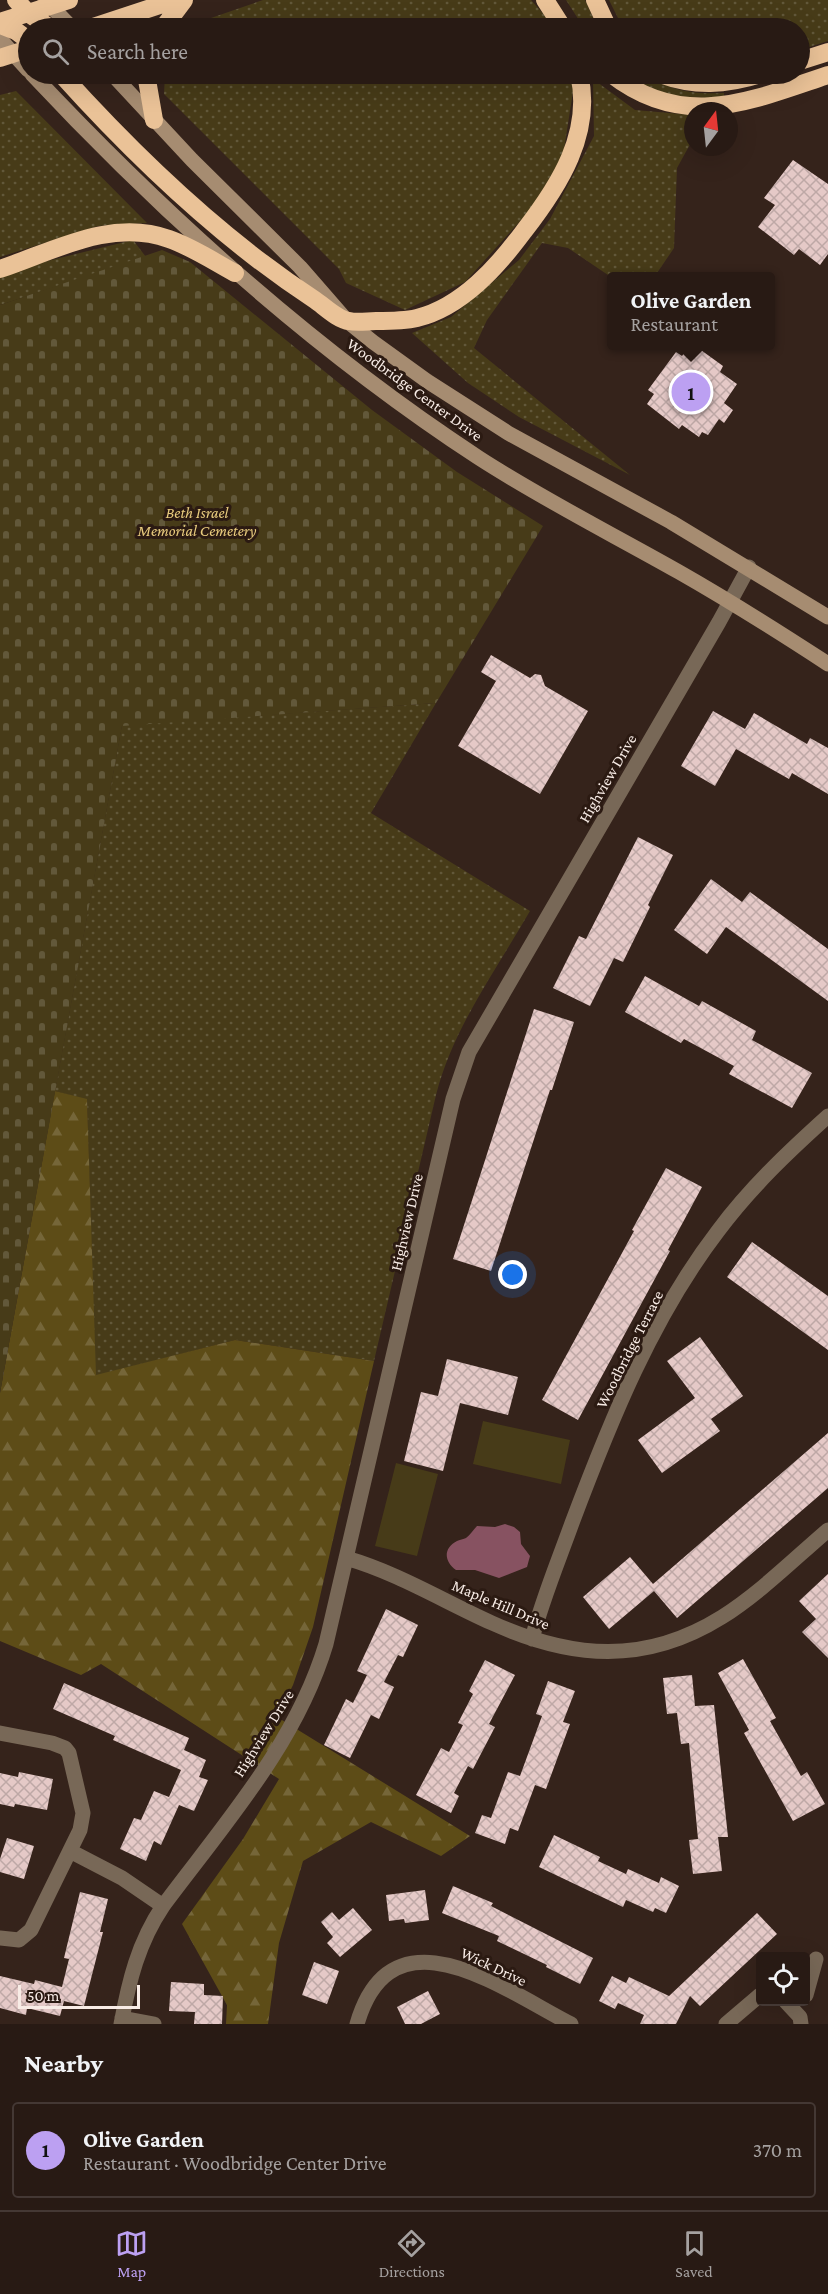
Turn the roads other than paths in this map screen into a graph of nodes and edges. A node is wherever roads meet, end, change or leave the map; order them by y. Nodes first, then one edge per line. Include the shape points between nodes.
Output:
1 (69, 0) edge
2 (175, 0) edge
3 (184, 0) edge
4 (595, 0) edge
5 (48, 3) edge
6 (22, 7) edge
7 (37, 18) edge
8 (62, 18) edge
9 (120, 18) edge
10 (170, 18) edge
11 (603, 18) edge
12 (0, 23) edge
13 (18, 32) edge
14 (0, 39) edge
15 (828, 52) edge
16 (14, 53) edge
17 (810, 58) edge
18 (828, 75) edge
19 (810, 81) edge
20 (42, 84) edge
21 (71, 84) edge
22 (121, 84) edge
23 (148, 84) edge
24 (581, 84) edge
25 (625, 84) edge
26 (800, 84) edge
27 (154, 120) junction
28 (0, 269) edge
29 (235, 273) junction
30 (347, 321) junction
31 (749, 567) junction
32 (730, 602) junction
33 (828, 616) edge
34 (828, 664) edge
35 (828, 1116) edge
36 (828, 1530) edge
37 (346, 1558) junction
38 (532, 1640) junction
39 (0, 1733) edge
40 (70, 1851) junction
41 (163, 1906) junction
42 (0, 1938) edge
43 (816, 1959) dead end
44 (810, 1981) edge
45 (756, 1998) edge
46 (122, 2021) edge
47 (563, 2022) edge
48 (154, 2024) edge
49 (357, 2024) edge
50 (726, 2024) edge

1 - 5 highway
2 - 9 highway
3 - 10 highway
4 - 11 highway
5 - 6 highway
5 - 8 street
6 - 7 highway
6 - 12 highway
12 - 13 highway
14 - 16 street
15 - 17 highway
18 - 19 highway
20 - 29 street, Woodbridge Center Drive
21 - 30 highway via 194,204 285,280
22 - 27 street, Woodbridge Center Drive
23 - 27 highway
24 - 30 highway via 581,117 571,156 550,196 500,261 459,298 426,315 397,321
25 - 26 highway via 651,98 703,108 743,102
27 - 30 street, Woodbridge Center Drive via 300,267
28 - 29 highway via 84,239 126,231 168,239
29 - 32 street, Woodbridge Center Drive via 365,376 469,451
30 - 31 street, Woodbridge Center Drive via 427,381 499,427
31 - 32 street, Highview Drive
31 - 33 street, Woodbridge Center Drive
32 - 34 street, Woodbridge Center Drive
32 - 37 street, Highview Drive via 465,1063 453,1099
35 - 38 street, Woodbridge Terrace via 748,1194 711,1240 674,1299 605,1439
36 - 38 street, Maple Hill Drive via 734,1609 672,1641 605,1653 581,1652
37 - 38 street, Maple Hill Drive via 389,1573
37 - 41 street, Highview Drive via 320,1665 295,1721
39 - 40 street via 52,1743 69,1753 83,1819
40 - 41 street via 122,1878
40 - 42 street via 27,1934 19,1940
41 - 46 street, Highview Drive via 138,1952
43 - 44 street
45 - 50 street
46 - 48 street, Highview Drive
47 - 49 street, Wick Drive via 473,1973 444,1963 425,1962 399,1969 378,1982 368,1994

